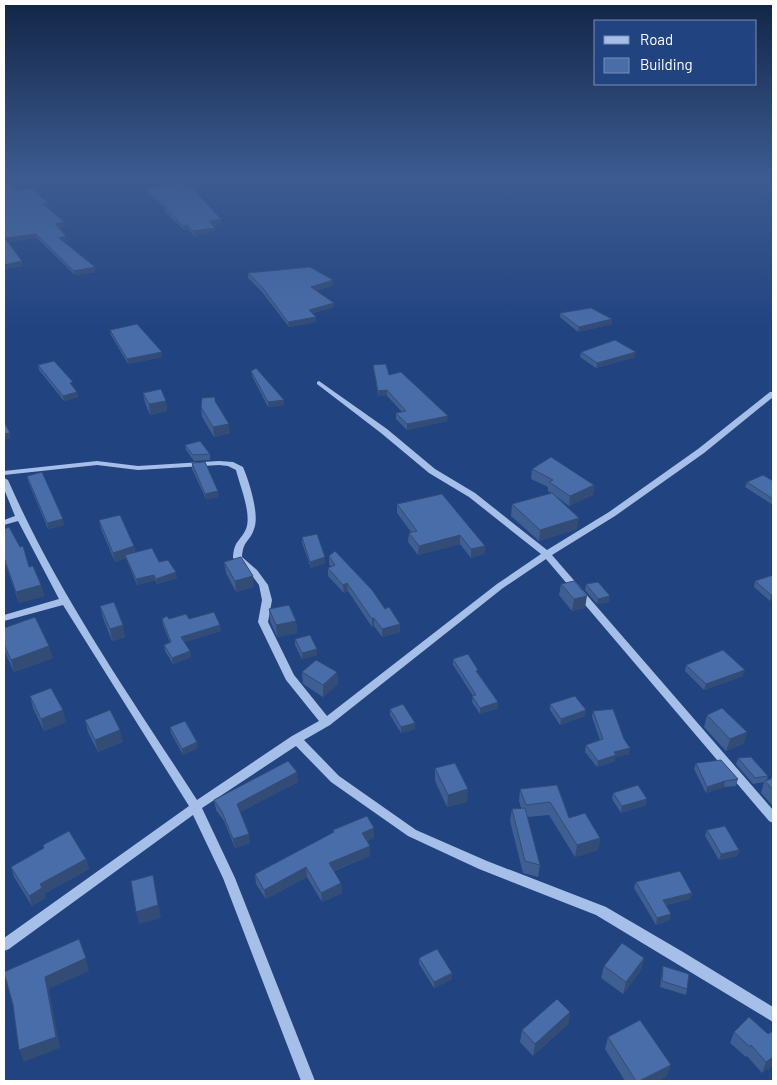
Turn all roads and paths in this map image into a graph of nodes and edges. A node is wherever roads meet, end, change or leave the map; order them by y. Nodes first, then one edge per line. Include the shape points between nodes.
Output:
1 (319, 383) dead end
2 (772, 398) edge
3 (4, 473) edge
4 (4, 480) edge
5 (20, 517) junction
6 (4, 523) edge
7 (546, 554) junction
8 (65, 601) junction
9 (4, 618) edge
10 (326, 722) junction
11 (296, 739) junction
12 (195, 806) junction
13 (773, 818) edge
14 (4, 945) edge
15 (773, 1015) edge
16 (308, 1081) edge

1 - 7 street via 432,471 472,495
2 - 7 street via 612,514
3 - 10 street via 97,463 138,468 219,463 240,469 251,514 251,528 237,545 236,558 254,572 268,591 263,622 290,677
4 - 5 street
5 - 6 street
5 - 8 street
7 - 10 street
7 - 13 street
8 - 9 street
8 - 12 street
10 - 11 street
11 - 12 street
11 - 15 street via 335,779 412,833 483,865 601,910
12 - 14 street
12 - 16 street via 228,878

